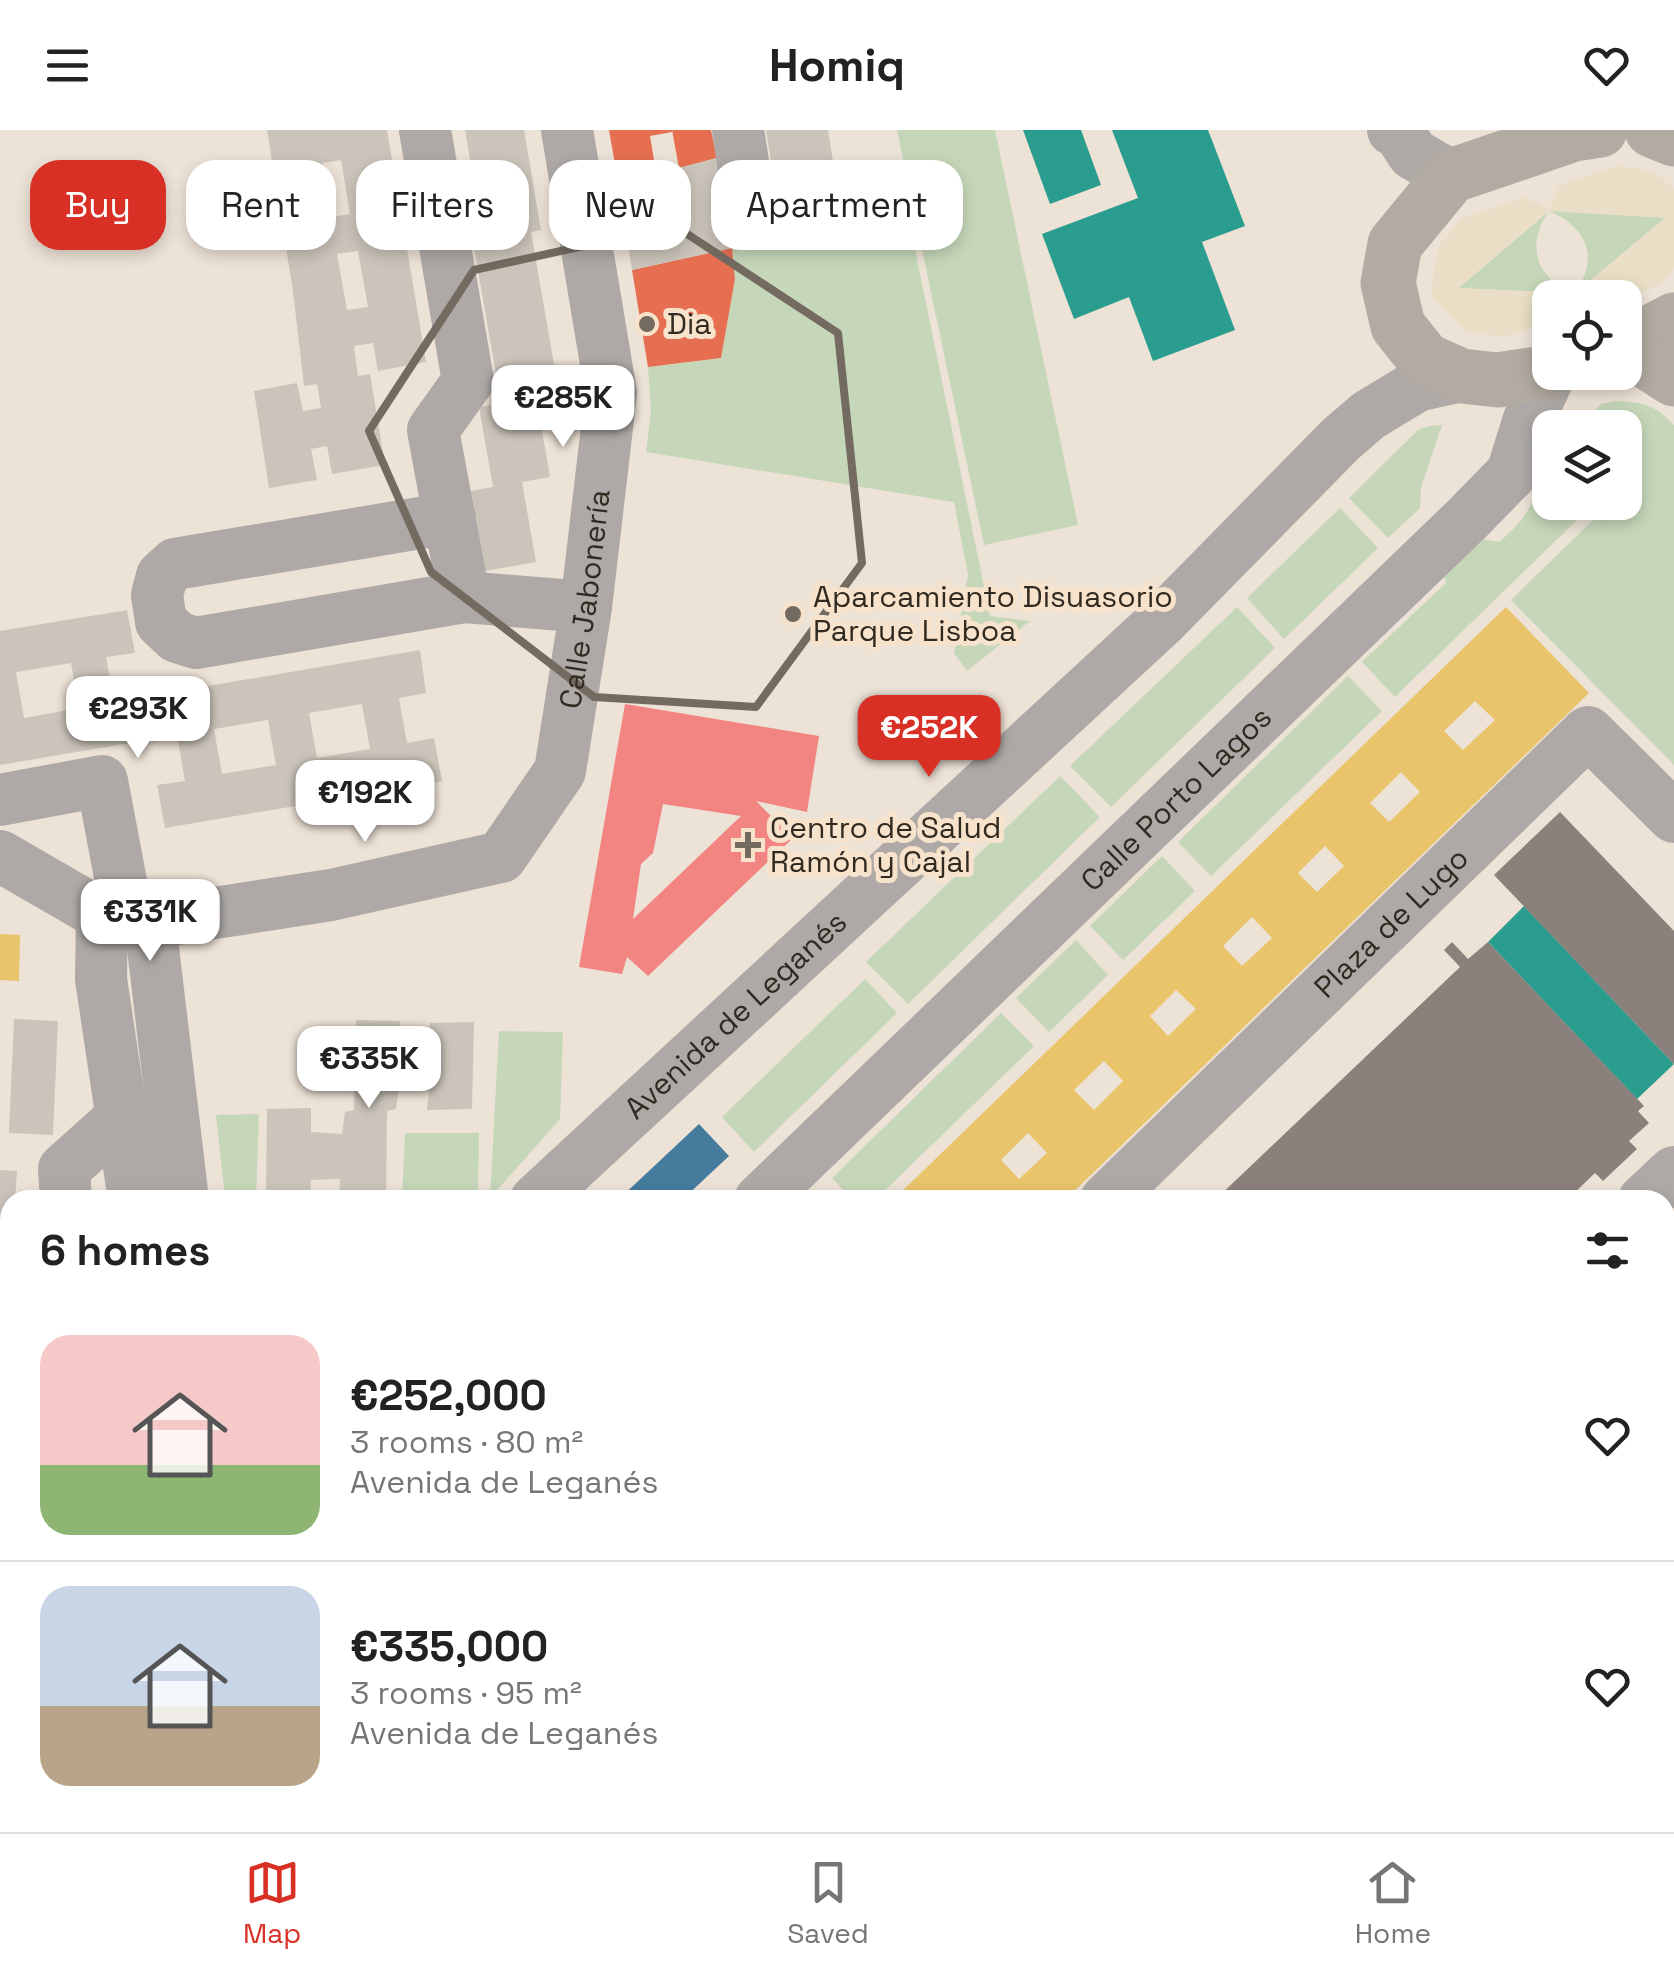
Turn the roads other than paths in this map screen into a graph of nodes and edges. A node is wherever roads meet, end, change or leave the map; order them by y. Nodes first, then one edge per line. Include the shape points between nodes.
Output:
1 (426, 130) edge
2 (567, 130) edge
3 (738, 130) edge
4 (1393, 130) edge
5 (1600, 130) edge
6 (1652, 130) edge
7 (1674, 140) edge
8 (743, 160) edge
9 (1451, 176) junction
10 (1674, 320) edge
11 (1398, 326) junction
12 (1642, 338) edge
13 (1642, 358) edge
14 (1532, 375) edge
15 (1461, 376) junction
16 (1674, 379) edge
17 (1542, 390) edge
18 (1369, 415) junction
19 (450, 518) junction
20 (464, 598) junction
21 (586, 607) junction
22 (0, 800) edge
23 (1674, 818) edge
24 (0, 856) edge
25 (138, 919) junction
26 (122, 1118) junction
27 (1674, 1172) edge
28 (65, 1190) edge
29 (133, 1190) edge
30 (181, 1190) edge
31 (547, 1190) edge
32 (770, 1190) edge
33 (1116, 1190) edge
34 (1655, 1190) edge

1 - 19 street via 468,381 433,430
2 - 21 street, Calle Jabonería via 611,394
3 - 8 street
4 - 9 street via 1413,154
5 - 9 main road
6 - 7 main road
9 - 11 main road via 1395,244 1388,282
10 - 12 main road
11 - 15 main road via 1424,360
11 - 18 street, Avenida de Leganés via 1391,371
13 - 16 main road
14 - 15 main road
15 - 18 street, Avenida de Leganés via 1417,386
17 - 32 street, Calle Porto Lagos via 1512,472 1468,518
18 - 31 street, Avenida de Leganés via 1162,622
19 - 20 street
19 - 20 street via 175,564 162,576 157,595 161,622 196,643
20 - 21 street
21 - 25 street, Calle Jabonería via 560,771 501,856 331,895
22 - 25 street via 102,781
23 - 33 street, Plaza de Lugo via 1588,732
24 - 25 street
25 - 26 street via 102,980
25 - 30 street
26 - 28 street via 64,1169
26 - 29 street
27 - 34 street

